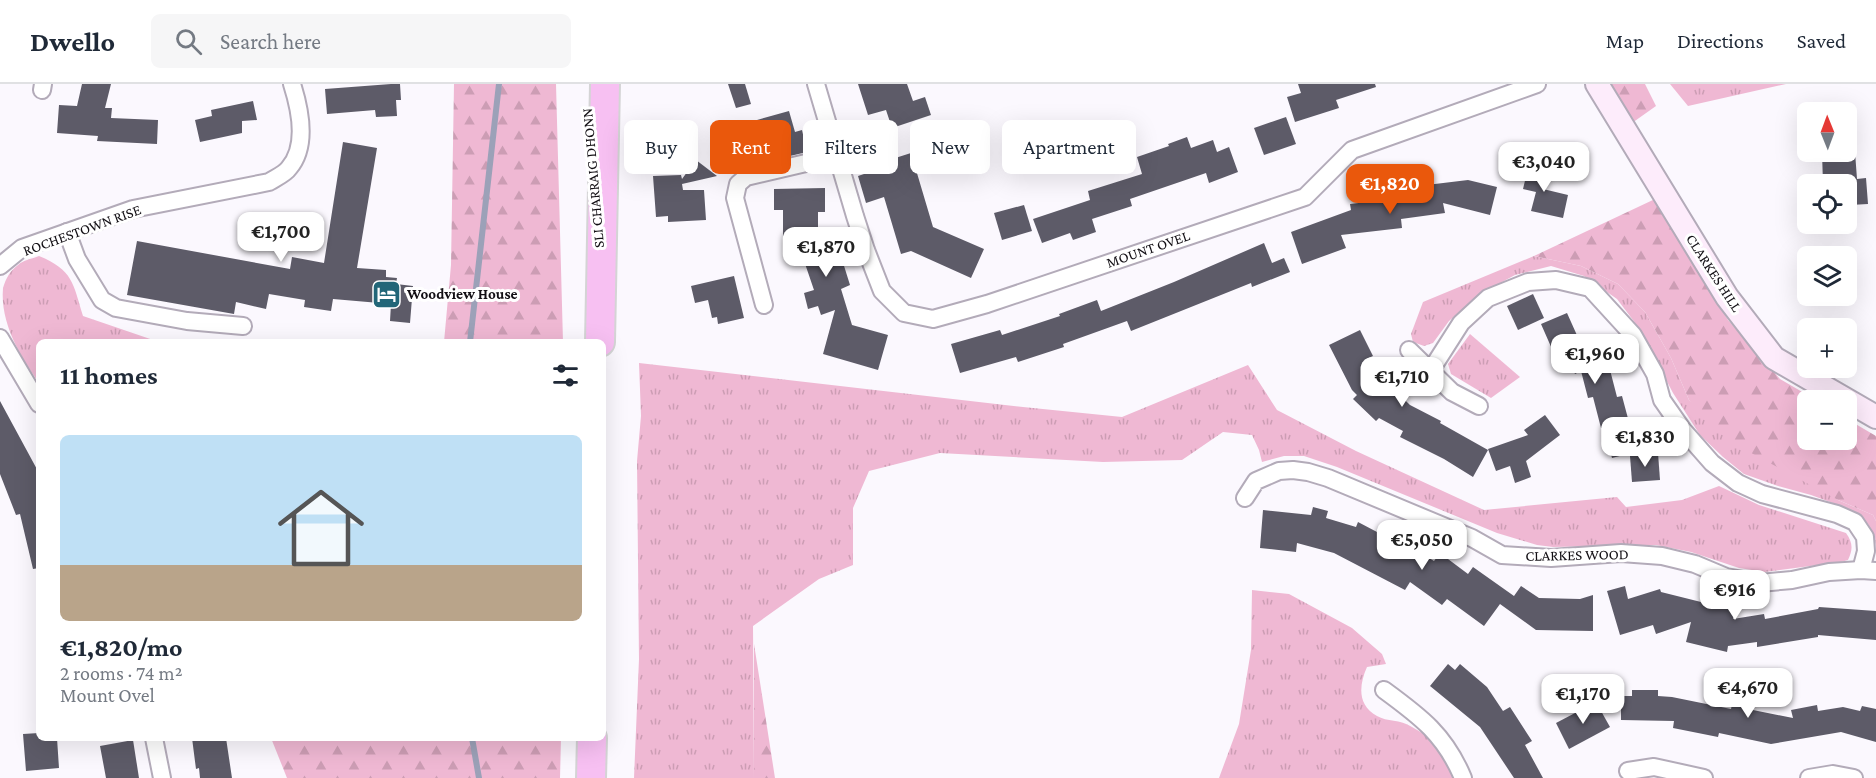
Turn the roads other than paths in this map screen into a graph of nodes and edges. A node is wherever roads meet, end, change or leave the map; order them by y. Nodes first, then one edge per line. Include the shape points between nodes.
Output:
1 (292, 84) edge
2 (587, 84) edge
3 (605, 84) edge
4 (816, 84) edge
5 (1537, 84) edge
6 (1598, 84) edge
7 (826, 120) edge
8 (803, 164) edge
9 (842, 174) edge
10 (67, 232) junction
11 (0, 266) edge
12 (601, 271) junction
13 (764, 305) dead end
14 (243, 326) dead end
15 (0, 338) edge
16 (600, 339) edge
17 (1409, 350) dead end
18 (1431, 370) junction
19 (36, 399) edge
20 (1479, 406) dead end
21 (1876, 417) edge
22 (1245, 498) dead end
23 (1869, 571) edge
24 (1384, 690) dead end
25 (155, 741) edge
26 (592, 741) edge
27 (1629, 771) dead end
28 (1697, 777) edge
29 (162, 778) edge
30 (591, 778) edge
31 (1463, 778) edge
32 (1809, 778) edge
33 (1854, 778) edge

1 - 10 street, ROCHESTOWN RISE via 300,127 298,153 288,170 269,182 133,209
2 - 12 highway, SLI CHARRAIG DHONN via 586,113
3 - 12 highway, SLI CHARRAIG DHONN
4 - 7 street, MOUNT OVEL
5 - 9 street, MOUNT OVEL via 1352,150 1305,197 933,319 904,313 882,291
6 - 21 street, CLARKES HILL via 1727,297 1774,358
8 - 13 street via 746,177 738,184 735,198
10 - 11 street, ROCHESTOWN RISE via 22,248
10 - 14 street via 77,259 102,300 116,309
12 - 16 highway, SLI CHARRAIG DHONN
15 - 19 street
17 - 18 street
18 - 20 street via 1452,392
18 - 23 street, CLARKES WOOD via 1461,323 1488,298 1528,282 1556,280 1590,288 1633,335 1655,374 1662,400 1712,463 1738,483 1762,494 1855,522 1865,537
22 - 23 street, CLARKES WOOD via 1256,480 1293,470 1328,478 1472,538 1502,555 1662,556 1726,577 1760,583 1828,572
24 - 31 street via 1438,735
25 - 29 street
26 - 30 highway
27 - 28 street via 1654,767
32 - 33 street via 1833,774

